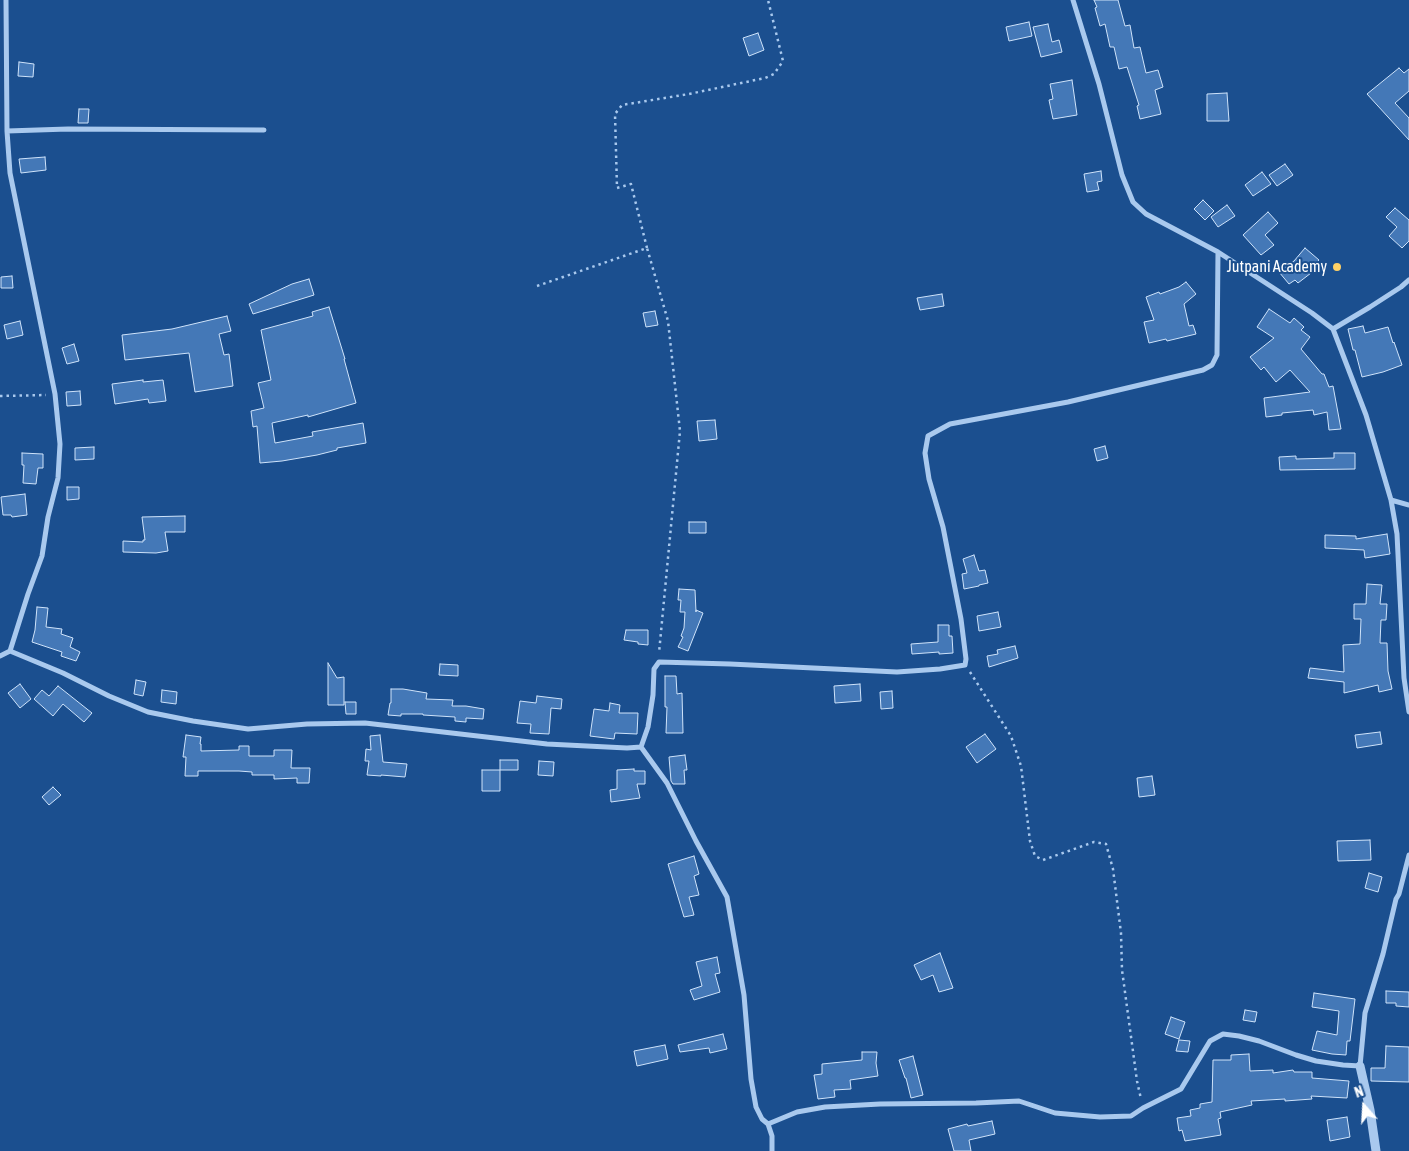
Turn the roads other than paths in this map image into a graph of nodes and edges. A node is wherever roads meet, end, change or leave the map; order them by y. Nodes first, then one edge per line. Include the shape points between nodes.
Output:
1 (6, 0) edge
2 (1073, 0) edge
3 (264, 130) dead end
4 (7, 131) junction
5 (1218, 252) junction
6 (1409, 280) edge
7 (1333, 328) junction
8 (1391, 500) junction
9 (1409, 505) edge
10 (10, 651) junction
11 (0, 656) edge
12 (1409, 712) edge
13 (642, 747) junction
14 (1409, 855) edge
15 (1360, 1066) junction
16 (768, 1124) junction
17 (772, 1151) edge
18 (1376, 1151) edge

1 - 4 street
2 - 5 street via 1122,175 1133,202 1146,214
3 - 4 street
4 - 10 street via 10,173 54,394 60,444 58,478 42,556
5 - 7 street
5 - 13 street via 1217,355 1212,365 1203,370 1068,402 950,424 928,436 925,453 929,479 943,527 961,619 965,664 897,672 659,662 654,669 653,695
6 - 7 street via 1370,308
7 - 8 street via 1366,415
8 - 9 street
8 - 12 street
10 - 11 street
10 - 13 street via 148,712 248,730 365,723 547,744
13 - 16 street via 667,782 727,897 744,995 754,1098 762,1119
14 - 15 street via 1365,1013
15 - 16 street via 1316,1061 1259,1041 1223,1034 1210,1041 1181,1089 1131,1116 1100,1117 1055,1112 1019,1101 880,1104 816,1108
15 - 18 street
16 - 17 street

